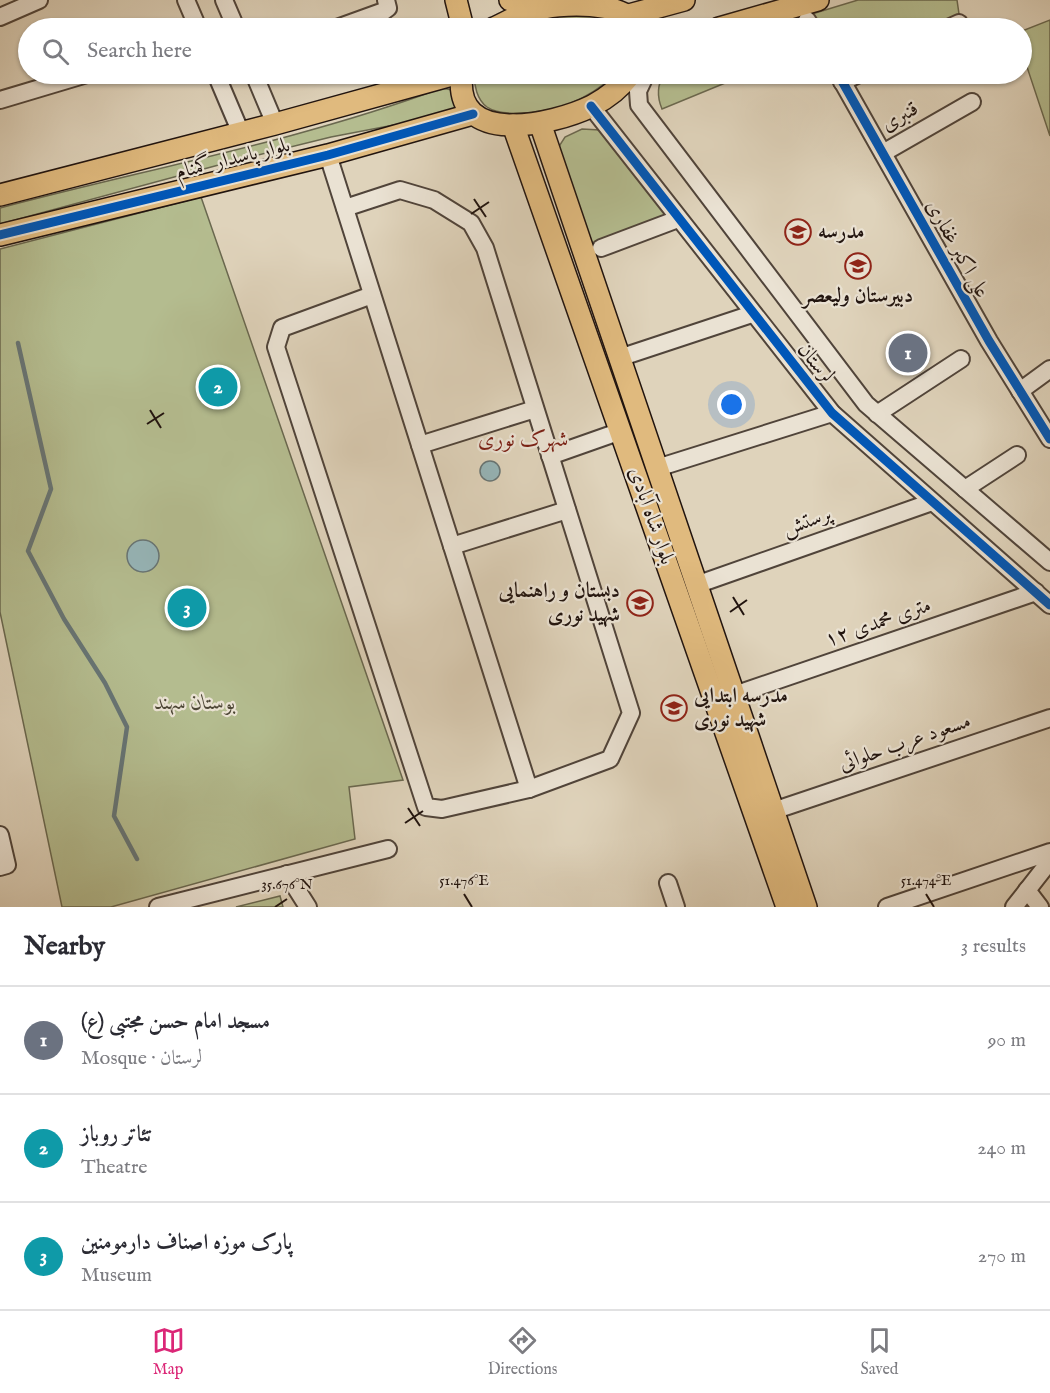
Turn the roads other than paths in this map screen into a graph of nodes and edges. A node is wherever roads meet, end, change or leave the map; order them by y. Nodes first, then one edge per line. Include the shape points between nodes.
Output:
1 (39, 0) edge
2 (186, 0) edge
3 (224, 0) edge
4 (456, 0) edge
5 (510, 0) edge
6 (684, 0) edge
7 (818, 0) edge
8 (387, 4) edge
9 (552, 7) junction
10 (0, 16) edge
11 (189, 18) edge
12 (232, 18) edge
13 (358, 18) edge
14 (461, 18) edge
15 (516, 18) edge
16 (629, 18) edge
17 (643, 18) edge
18 (754, 18) edge
19 (52, 84) edge
20 (220, 84) edge
21 (258, 84) edge
22 (420, 84) edge
23 (461, 84) edge
24 (622, 84) edge
25 (641, 84) edge
26 (843, 84) edge
27 (0, 99) edge
28 (972, 102) dead end
29 (591, 106) junction
30 (473, 114) junction
31 (540, 123) junction
32 (275, 124) junction
33 (513, 125) junction
34 (241, 133) junction
35 (883, 153) junction
36 (328, 155) junction
37 (0, 195) edge
38 (345, 208) junction
39 (678, 219) junction
40 (0, 235) edge
41 (601, 248) dead end
42 (372, 295) junction
43 (752, 314) junction
44 (620, 358) junction
45 (961, 359) dead end
46 (1050, 369) edge
47 (1020, 391) junction
48 (535, 409) junction
49 (832, 413) junction
50 (877, 414) junction
51 (621, 431) junction
52 (1050, 439) edge
53 (420, 445) junction
54 (1017, 455) dead end
55 (550, 456) junction
56 (657, 468) junction
57 (965, 489) junction
58 (932, 502) junction
59 (567, 510) junction
60 (452, 546) junction
61 (1050, 562) edge
62 (696, 585) junction
63 (1036, 592) junction
64 (1050, 605) edge
65 (734, 695) junction
66 (1050, 718) edge
67 (529, 789) junction
68 (773, 811) junction
69 (0, 835) edge
70 (388, 849) dead end
71 (1050, 852) edge
72 (1050, 861) edge
73 (3, 866) edge
74 (287, 874) junction
75 (668, 883) dead end
76 (1027, 890) junction
77 (158, 907) edge
78 (308, 907) edge
79 (676, 907) edge
80 (787, 907) edge
81 (806, 907) edge
82 (887, 907) edge
83 (1014, 907) edge
84 (1040, 907) edge

1 - 10 street
2 - 11 street
3 - 12 street
4 - 14 main road
5 - 9 main road
6 - 17 main road
7 - 18 main road
8 - 13 street
9 - 15 main road
9 - 16 main road via 586,3 617,9
19 - 27 street
20 - 34 street
21 - 32 street
22 - 32 main road, بلوار پاسدار گمنام
23 - 30 main road via 466,105
24 - 29 main road
25 - 50 street, لرستان via 639,105
26 - 35 street, علی اکبر غفاری
28 - 35 street, قنبری
29 - 31 main road
29 - 39 street, لرستان
30 - 33 main road via 497,124
30 - 36 main road, بلوار پاسدار گمنام
31 - 33 main road
31 - 44 main road, بلوار شاه آبادی
32 - 34 main road, بلوار پاسدار گمنام
33 - 51 main road, بلوار شاه آبادی
34 - 37 main road, بلوار پاسدار گمنام
35 - 47 street, علی اکبر غفاری
36 - 38 street
36 - 40 main road, بلوار پاسدار گمنام
38 - 42 street
38 - 48 street via 400,190 434,200 471,223 485,248
39 - 41 street
39 - 43 street, لرستان
42 - 53 street
42 - 67 street via 282,328 276,347 426,807 442,809
43 - 44 street
43 - 49 street, لرستان
44 - 56 main road, بلوار شاه آبادی
45 - 50 street
46 - 47 street
47 - 52 street, علی اکبر غفاری
48 - 53 street
48 - 55 street
49 - 56 street
49 - 58 street, لرستان
50 - 57 street, لرستان
51 - 55 street
51 - 80 main road, بلوار شاه آبادی
53 - 60 street
54 - 57 street
55 - 59 street
56 - 62 main road, بلوار شاه آبادی
57 - 61 street, لرستان
58 - 62 street, پرستش
58 - 63 street, لرستان
59 - 60 street
59 - 67 street via 631,713 610,759
60 - 67 street
62 - 65 main road, بلوار شاه آبادی
63 - 64 street, لرستان
63 - 65 street, ۱۲ متری محمدی
65 - 68 main road, بلوار شاه آبادی
66 - 68 street, مسعود عرب حلوائی
68 - 81 main road, بلوار شاه آبادی
69 - 73 street
70 - 74 street
71 - 82 street
72 - 76 street
74 - 77 street
74 - 78 street
75 - 79 street
76 - 83 street
76 - 84 street

